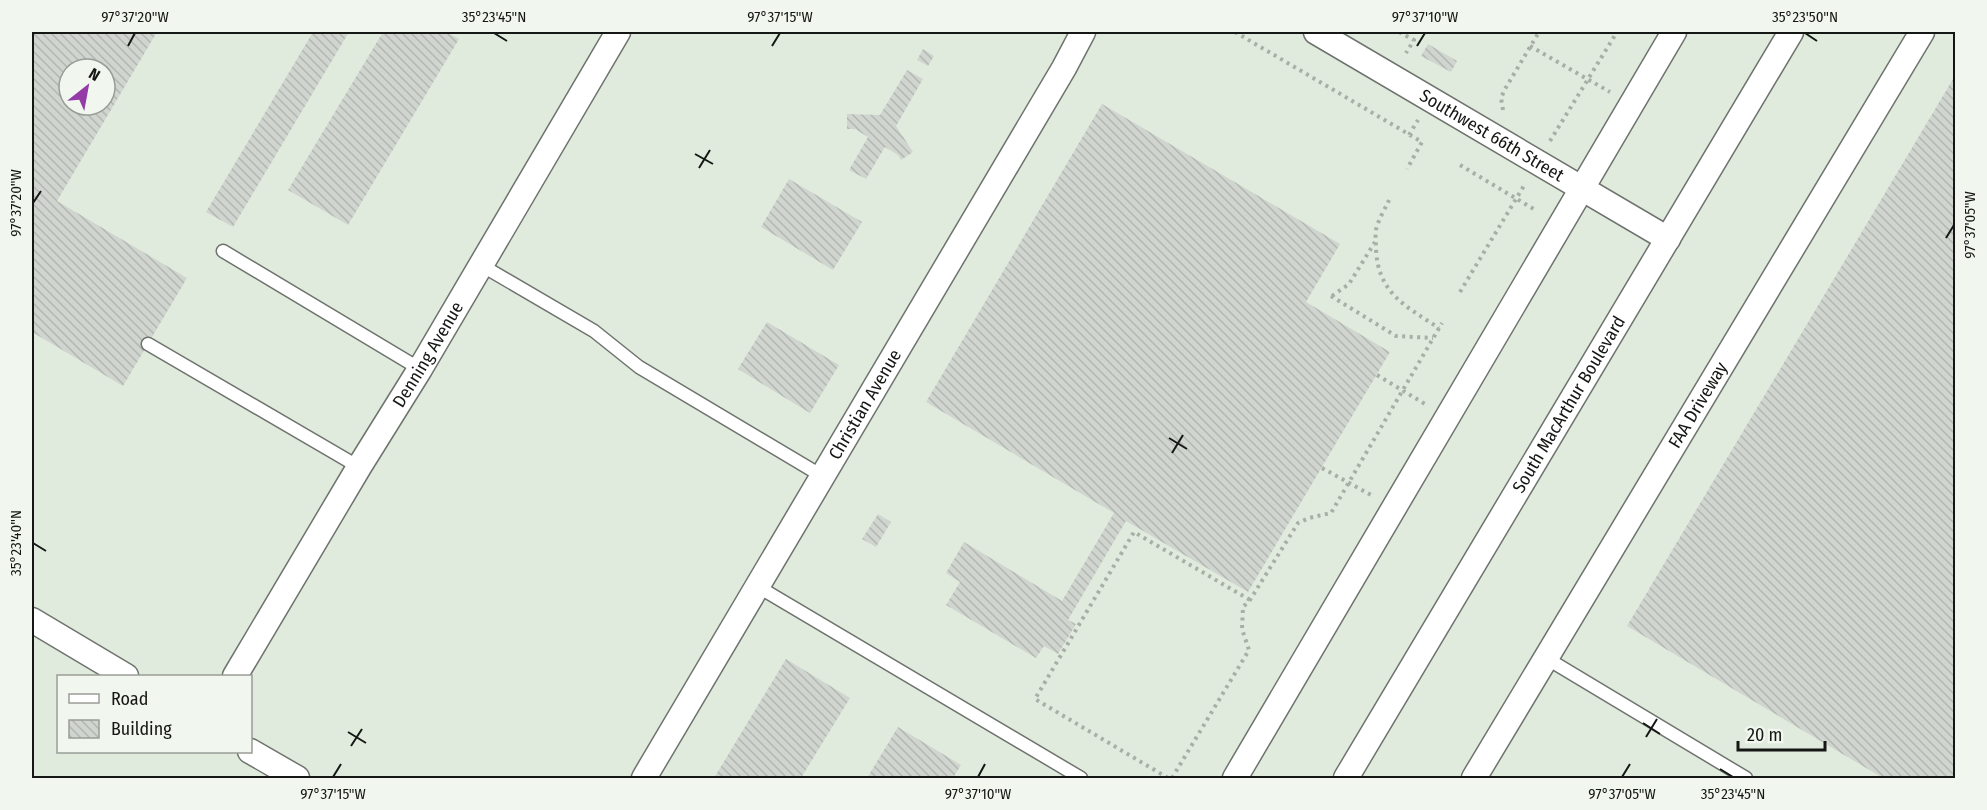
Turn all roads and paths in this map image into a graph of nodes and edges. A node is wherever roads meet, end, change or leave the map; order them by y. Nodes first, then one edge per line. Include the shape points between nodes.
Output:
1 (1083, 32) edge
2 (1235, 32) edge
3 (1317, 32) edge
4 (1399, 32) edge
5 (1539, 32) edge
6 (1674, 32) edge
7 (1791, 32) edge
8 (1922, 32) edge
9 (613, 33) edge
10 (1530, 46) junction
11 (1415, 59) dead end
12 (1614, 94) dead end
13 (1506, 115) dead end
14 (1418, 120) dead end
15 (1409, 135) junction
16 (1460, 165) dead end
17 (1407, 169) dead end
18 (1582, 188) junction
19 (1389, 200) dead end
20 (1540, 213) dead end
21 (1668, 239) junction
22 (1376, 241) junction
23 (222, 251) dead end
24 (481, 265) junction
25 (1442, 323) dead end
26 (1439, 328) junction
27 (1433, 338) junction
28 (148, 344) dead end
29 (420, 369) junction
30 (1377, 375) dead end
31 (1402, 390) junction
32 (1427, 405) dead end
33 (358, 467) junction
34 (1322, 468) dead end
35 (822, 476) junction
36 (1349, 482) junction
37 (1376, 497) dead end
38 (757, 586) junction
39 (1250, 600) junction
40 (32, 620) edge
41 (1546, 658) junction
42 (124, 675) edge
43 (236, 675) edge
44 (252, 752) edge
45 (297, 778) edge
46 (644, 778) edge
47 (1081, 778) edge
48 (1170, 778) edge
49 (1235, 778) edge
50 (1346, 778) edge
51 (1473, 778) edge
52 (1746, 778) edge

1 - 35 street, Christian Avenue
2 - 15 path
3 - 18 street, Southwest 66th Street
4 - 11 path via 1414,40 1406,54
5 - 10 path
6 - 18 street
7 - 21 street, South MacArthur Boulevard
8 - 41 street, FAA Driveway
9 - 24 street, Denning Avenue
10 - 12 path
10 - 13 path via 1501,98
14 - 15 path
15 - 17 path via 1422,142
16 - 20 path
18 - 21 street, Southwest 66th Street
18 - 49 street
19 - 22 path via 1376,230
21 - 50 street, South MacArthur Boulevard
22 - 26 path via 1380,276 1389,291
22 - 27 path via 1349,284 1331,296 1396,336
23 - 29 lane
24 - 29 street, Denning Avenue
24 - 35 lane via 594,331 639,367
25 - 26 path
26 - 27 path
27 - 31 path
28 - 33 lane
29 - 33 street, Denning Avenue
30 - 31 path
31 - 32 path
31 - 36 path
33 - 43 street, Denning Avenue
34 - 36 path
35 - 38 street, Christian Avenue
36 - 37 path
36 - 39 path via 1331,513 1298,523
38 - 46 street, Christian Avenue
38 - 47 lane
39 - 48 path via 1243,607 1242,619 1249,650
39 - 48 path via 1134,532 1035,699
40 - 42 street
41 - 51 street, FAA Driveway
41 - 52 lane
44 - 45 street

